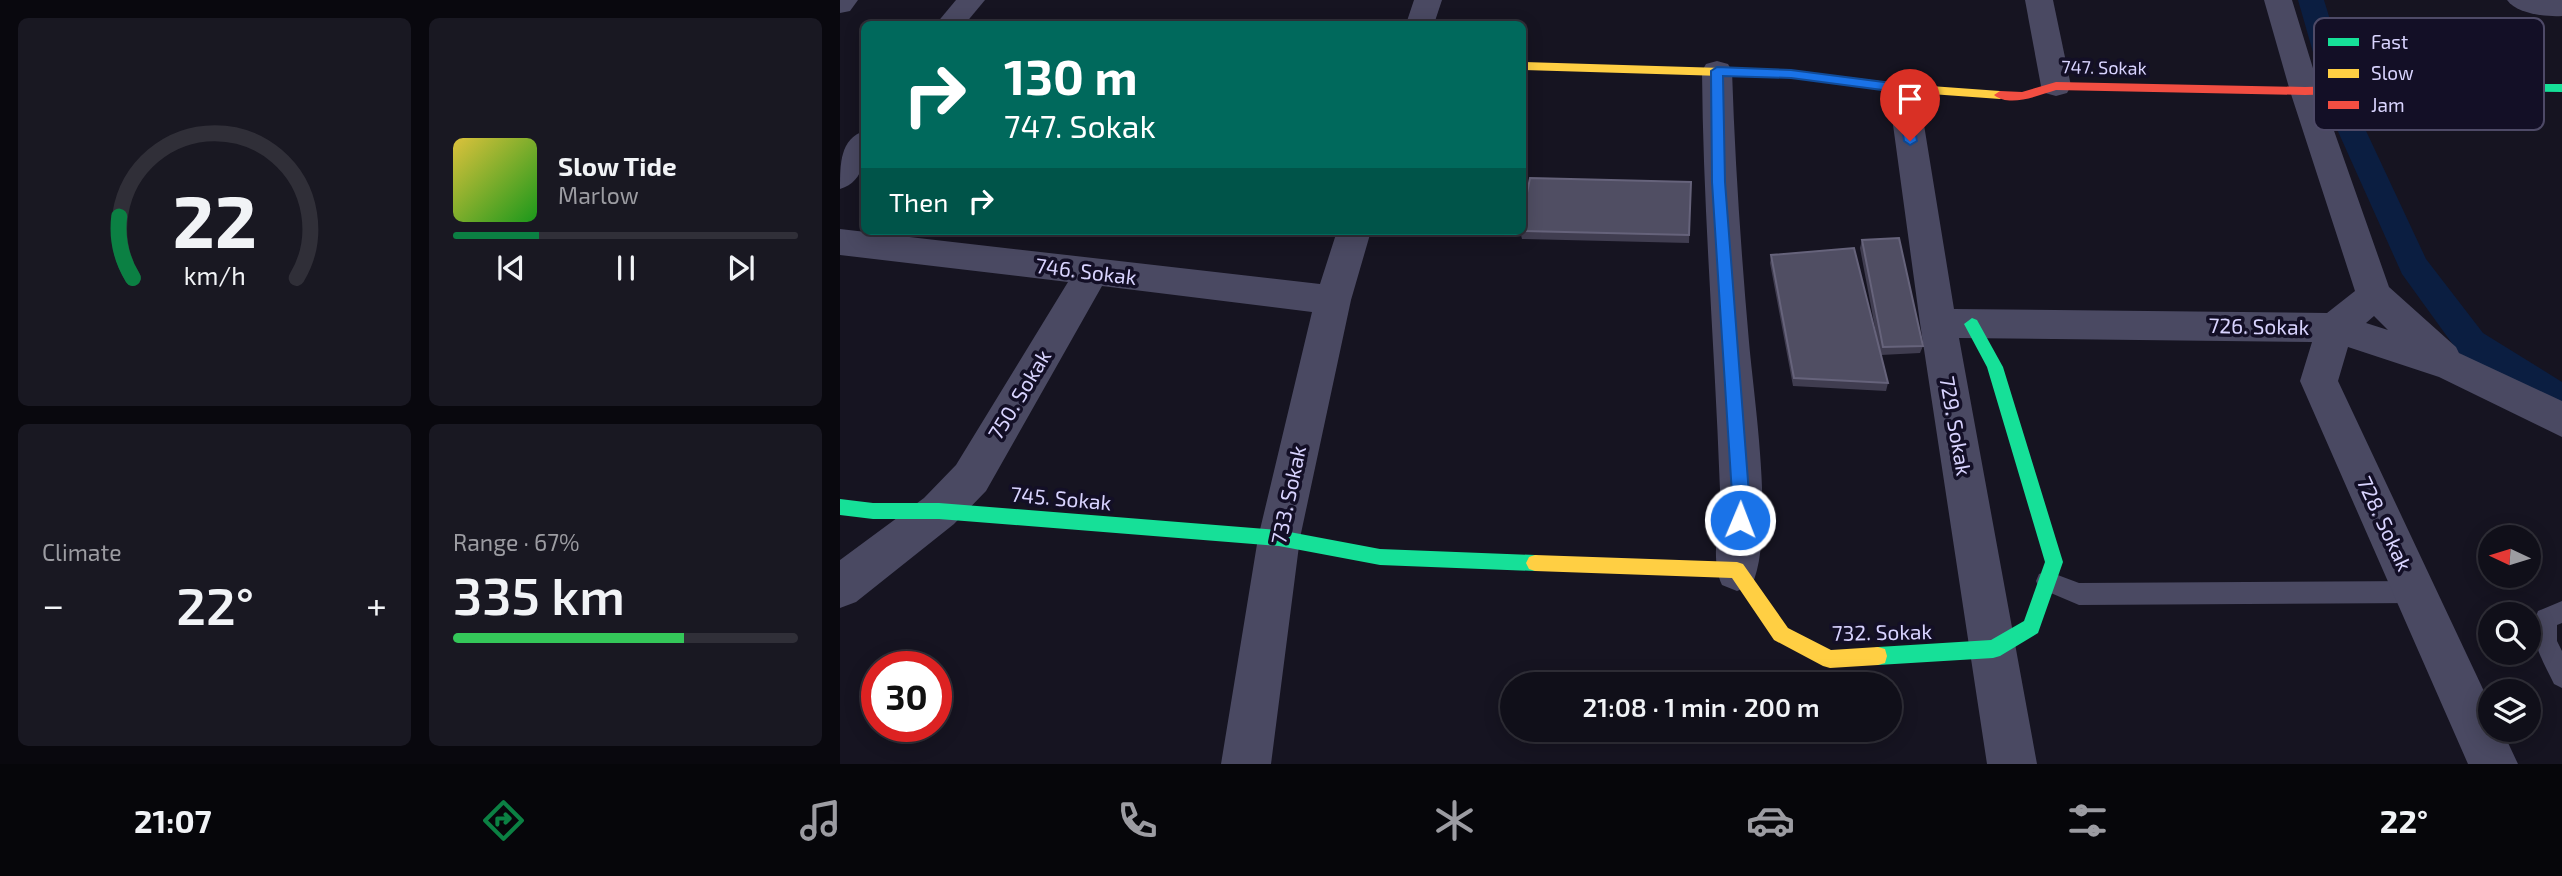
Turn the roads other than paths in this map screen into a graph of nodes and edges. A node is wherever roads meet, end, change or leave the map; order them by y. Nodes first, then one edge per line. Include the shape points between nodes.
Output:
1 (844, 0) edge
2 (971, 0) edge
3 (1427, 0) edge
4 (2039, 0) edge
5 (2278, 0) edge
6 (2521, 0) edge
7 (840, 5) edge
8 (2562, 7) edge
9 (953, 21) edge
10 (1421, 21) edge
11 (1526, 66) edge
12 (1717, 71) junction
13 (2056, 86) junction
14 (1903, 88) junction
15 (2544, 88) edge
16 (2562, 88) edge
17 (2306, 91) junction
18 (2314, 91) edge
19 (2314, 115) edge
20 (2319, 130) edge
21 (861, 146) edge
22 (840, 177) edge
23 (1353, 235) edge
24 (840, 242) edge
25 (1092, 273) junction
26 (2374, 295) junction
27 (1333, 300) junction
28 (1955, 323) junction
29 (2335, 328) junction
30 (2452, 366) junction
31 (2562, 420) edge
32 (840, 507) edge
33 (939, 511) junction
34 (1279, 538) junction
35 (1737, 570) junction
36 (2047, 581) junction
37 (840, 587) edge
38 (2416, 592) junction
39 (2562, 612) edge
40 (1993, 649) junction
41 (2562, 676) edge
42 (1246, 764) edge
43 (2012, 764) edge
44 (2493, 764) edge

1 - 7 street
2 - 9 street
3 - 10 street
4 - 13 street
5 - 17 street
6 - 8 street via 2547,8
11 - 12 street, 747. Sokak
12 - 14 street, 747. Sokak via 1791,74
12 - 35 street via 1718,182 1741,494
13 - 14 street, 747. Sokak via 2022,96
13 - 17 street, 747. Sokak
14 - 28 street, 729. Sokak
15 - 16 street, 747. Sokak
17 - 18 street, 747. Sokak
17 - 19 street
20 - 26 street
21 - 22 street
23 - 27 street, 733. Sokak
24 - 25 street, 746. Sokak
25 - 27 street, 746. Sokak
25 - 33 street, 750. Sokak via 971,478
26 - 29 street
26 - 30 street
27 - 34 street, 733. Sokak
28 - 29 street, 726. Sokak
28 - 36 street, 732. Sokak via 1995,367 2054,562
28 - 40 street, 729. Sokak
29 - 30 street, 726. Sokak
29 - 38 street, 728. Sokak via 2319,381
30 - 31 street, 726. Sokak
32 - 33 street, 745. Sokak
33 - 34 street, 745. Sokak
33 - 37 street, 750. Sokak
34 - 35 street via 1380,557
34 - 42 street, 733. Sokak
35 - 40 street, 732. Sokak via 1781,634 1830,659
36 - 38 lane via 2079,594
36 - 40 street, 732. Sokak via 2031,626
38 - 44 street, 728. Sokak
39 - 41 lane via 2546,619 2546,642
40 - 43 street, 729. Sokak

